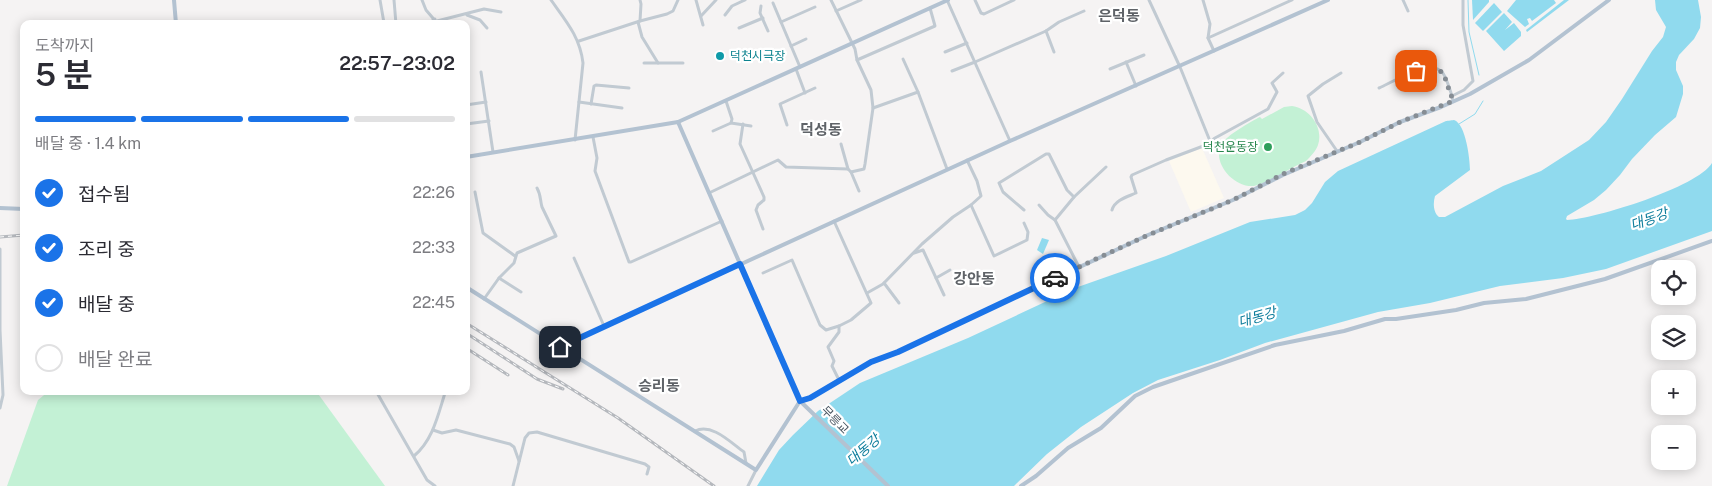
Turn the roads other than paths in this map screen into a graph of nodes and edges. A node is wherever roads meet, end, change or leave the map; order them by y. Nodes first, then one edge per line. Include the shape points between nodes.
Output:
1 (174, 0) edge
2 (380, 0) edge
3 (394, 0) edge
4 (422, 0) edge
5 (551, 0) edge
6 (640, 0) edge
7 (678, 0) edge
8 (696, 0) edge
9 (716, 0) edge
10 (745, 0) edge
11 (831, 0) edge
12 (862, 0) edge
13 (948, 0) edge
14 (975, 0) edge
15 (1014, 0) edge
16 (1149, 0) edge
17 (1203, 0) edge
18 (1292, 0) edge
19 (1328, 0) edge
20 (1403, 0) edge
21 (1463, 0) edge
22 (1608, 0) edge
23 (773, 3) dead end
24 (761, 6) dead end
25 (815, 7) dead end
26 (930, 8) junction
27 (836, 11) junction
28 (1084, 11) dead end
29 (1408, 11) dead end
30 (500, 12) dead end
31 (467, 14) junction
32 (701, 16) junction
33 (725, 16) dead end
34 (763, 18) junction
35 (176, 20) edge
36 (383, 20) edge
37 (396, 20) edge
38 (436, 20) edge
39 (440, 20) edge
40 (639, 22) junction
41 (781, 22) junction
42 (703, 25) dead end
43 (487, 28) dead end
44 (739, 28) dead end
45 (768, 31) dead end
46 (1046, 31) junction
47 (1208, 38) junction
48 (806, 40) dead end
49 (579, 41) junction
50 (967, 43) junction
51 (852, 44) junction
52 (791, 46) junction
53 (1214, 51) junction
54 (945, 52) dead end
55 (1054, 52) dead end
56 (1144, 55) dead end
57 (903, 59) dead end
58 (857, 60) junction
59 (975, 62) junction
60 (1126, 62) junction
61 (644, 63) dead end
62 (658, 63) junction
63 (683, 63) dead end
64 (1180, 66) junction
65 (798, 68) junction
66 (1110, 69) dead end
67 (952, 71) dead end
68 (481, 72) dead end
69 (1283, 73) dead end
70 (1341, 73) dead end
71 (1136, 86) junction
72 (629, 88) dead end
73 (815, 88) dead end
74 (1379, 88) dead end
75 (918, 92) junction
76 (805, 93) junction
77 (1452, 96) junction
78 (726, 101) junction
79 (1453, 101) junction
80 (486, 102) junction
81 (579, 102) junction
82 (470, 104) edge
83 (591, 104) junction
84 (622, 108) dead end
85 (873, 108) junction
86 (489, 121) junction
87 (678, 122) junction
88 (470, 123) edge
89 (730, 123) junction
90 (743, 124) junction
91 (787, 125) dead end
92 (751, 126) dead end
93 (713, 130) dead end
94 (593, 137) junction
95 (575, 140) junction
96 (1010, 140) junction
97 (1210, 141) junction
98 (841, 144) dead end
99 (1337, 151) junction
100 (493, 152) junction
101 (470, 156) edge
102 (967, 160) junction
103 (1106, 167) dead end
104 (848, 169) junction
105 (947, 169) junction
106 (752, 171) junction
107 (851, 172) junction
108 (537, 188) dead end
109 (859, 191) dead end
110 (475, 192) dead end
111 (709, 193) junction
112 (1074, 197) junction
113 (1039, 204) dead end
114 (971, 205) junction
115 (0, 208) edge
116 (20, 209) edge
117 (1024, 210) dead end
118 (1112, 210) dead end
119 (1055, 220) junction
120 (722, 221) junction
121 (834, 221) junction
122 (1024, 223) dead end
123 (763, 229) dead end
124 (1712, 241) edge
125 (0, 249) edge
126 (911, 255) junction
127 (515, 256) junction
128 (574, 258) dead end
129 (740, 264) junction
130 (1079, 267) junction
131 (950, 270) dead end
132 (762, 273) dead end
133 (499, 278) junction
134 (936, 278) junction
135 (884, 283) junction
136 (470, 290) edge
137 (521, 292) dead end
138 (867, 293) junction
139 (944, 295) dead end
140 (484, 299) junction
141 (899, 303) dead end
142 (604, 326) junction
143 (839, 326) junction
144 (560, 347) junction
145 (839, 380) junction
146 (378, 395) edge
147 (444, 395) edge
148 (800, 401) junction
149 (0, 408) edge
150 (433, 430) junction
151 (694, 431) junction
152 (414, 456) junction
153 (519, 461) junction
154 (746, 464) junction
155 (756, 470) junction
156 (647, 474) dead end
157 (435, 486) edge
158 (513, 486) edge
159 (748, 486) edge
160 (888, 486) edge
161 (1021, 486) edge

1 - 35 main road
2 - 36 street
3 - 37 street
4 - 38 street
5 - 49 street
6 - 40 street
7 - 40 street via 673,11
8 - 32 street
9 - 32 street
10 - 33 street via 732,6
11 - 27 street
12 - 27 street
13 - 26 main road
13 - 50 street
14 - 15 street via 984,14
16 - 64 street
17 - 47 street via 1210,24
18 - 47 street
19 - 53 main road
20 - 29 street
21 - 77 street via 1463,26 1473,82
22 - 79 main road via 1529,60
23 - 41 street
24 - 34 street
25 - 41 street
26 - 51 main road
26 - 58 street via 935,26
27 - 51 street
28 - 46 street
30 - 31 street via 484,9
31 - 39 street
31 - 43 street via 480,20
32 - 42 street
34 - 44 street
34 - 45 street
40 - 49 street
40 - 62 street via 642,37
41 - 52 street
46 - 55 street
46 - 59 street
47 - 53 street
48 - 52 street
49 - 81 street via 583,63
50 - 54 street
50 - 59 street
51 - 58 street
51 - 65 main road
52 - 65 street
53 - 64 main road
56 - 60 street
57 - 75 street
58 - 85 street via 871,90
59 - 67 street
59 - 96 street
60 - 66 street
60 - 71 street
61 - 62 street
62 - 63 street
64 - 71 main road
64 - 97 street
65 - 76 street
65 - 78 main road
68 - 80 street
69 - 97 street via 1272,83 1277,92 1268,109
70 - 99 street via 1308,96 1317,122
71 - 96 main road
72 - 83 street via 596,85
73 - 76 street
74 - 77 street via 1432,67 1444,75
75 - 85 street
75 - 105 street
76 - 91 street via 780,104
77 - 79 street
78 - 87 main road
78 - 89 street via 732,119
79 - 99 main road
80 - 82 street
80 - 86 street
81 - 83 street
81 - 95 street
83 - 84 street
85 - 107 street via 864,168
86 - 88 street
86 - 100 street
87 - 94 main road
87 - 111 main road
89 - 90 street
89 - 93 street
90 - 92 street
90 - 106 street via 740,144
94 - 95 main road
94 - 120 street via 597,158 595,171 629,262
95 - 100 main road
96 - 102 main road
97 - 118 street via 1132,176 1136,193 1117,202
98 - 104 street
99 - 130 main road
100 - 101 main road
102 - 105 main road
102 - 114 street via 981,196
103 - 112 street
104 - 106 street via 786,167 778,160
104 - 107 street
105 - 121 main road
106 - 111 street
106 - 123 street via 764,197 756,210
107 - 109 street
108 - 127 street via 556,236
110 - 127 street via 483,233
111 - 120 main road
112 - 117 street via 1067,190 1049,154 1046,154 999,182 1003,192
112 - 119 street
113 - 119 street
114 - 122 street via 994,256 1027,240
114 - 126 street
115 - 116 main road
119 - 130 street
120 - 129 main road
121 - 129 main road
121 - 138 street
124 - 161 main road via 1569,289 1514,302 1484,303 1385,319 1344,332 1275,345 1153,387 1135,396 1101,428 1068,448
125 - 149 street via 3,395
126 - 134 street via 923,250
126 - 135 street
127 - 133 street via 514,264
128 - 142 street
129 - 142 main road
129 - 148 main road
130 - 145 main road via 871,362
131 - 134 street
132 - 143 street via 792,260 820,326 826,330
133 - 137 street
133 - 140 street
134 - 139 street
135 - 138 street
135 - 141 street
136 - 140 main road
138 - 143 street via 871,302 852,320
140 - 144 main road
142 - 144 main road
143 - 145 street via 839,332 828,347
144 - 151 main road
145 - 148 main road
146 - 152 street
147 - 150 street
148 - 155 main road
148 - 160 main road, 무릉교
150 - 152 street
150 - 153 street via 456,430 510,444
151 - 154 main road
151 - 154 street via 705,428 725,437 744,452
152 - 157 street via 427,480
153 - 156 street via 526,436 537,432 645,464 649,467
153 - 158 street
154 - 155 main road
155 - 159 street

